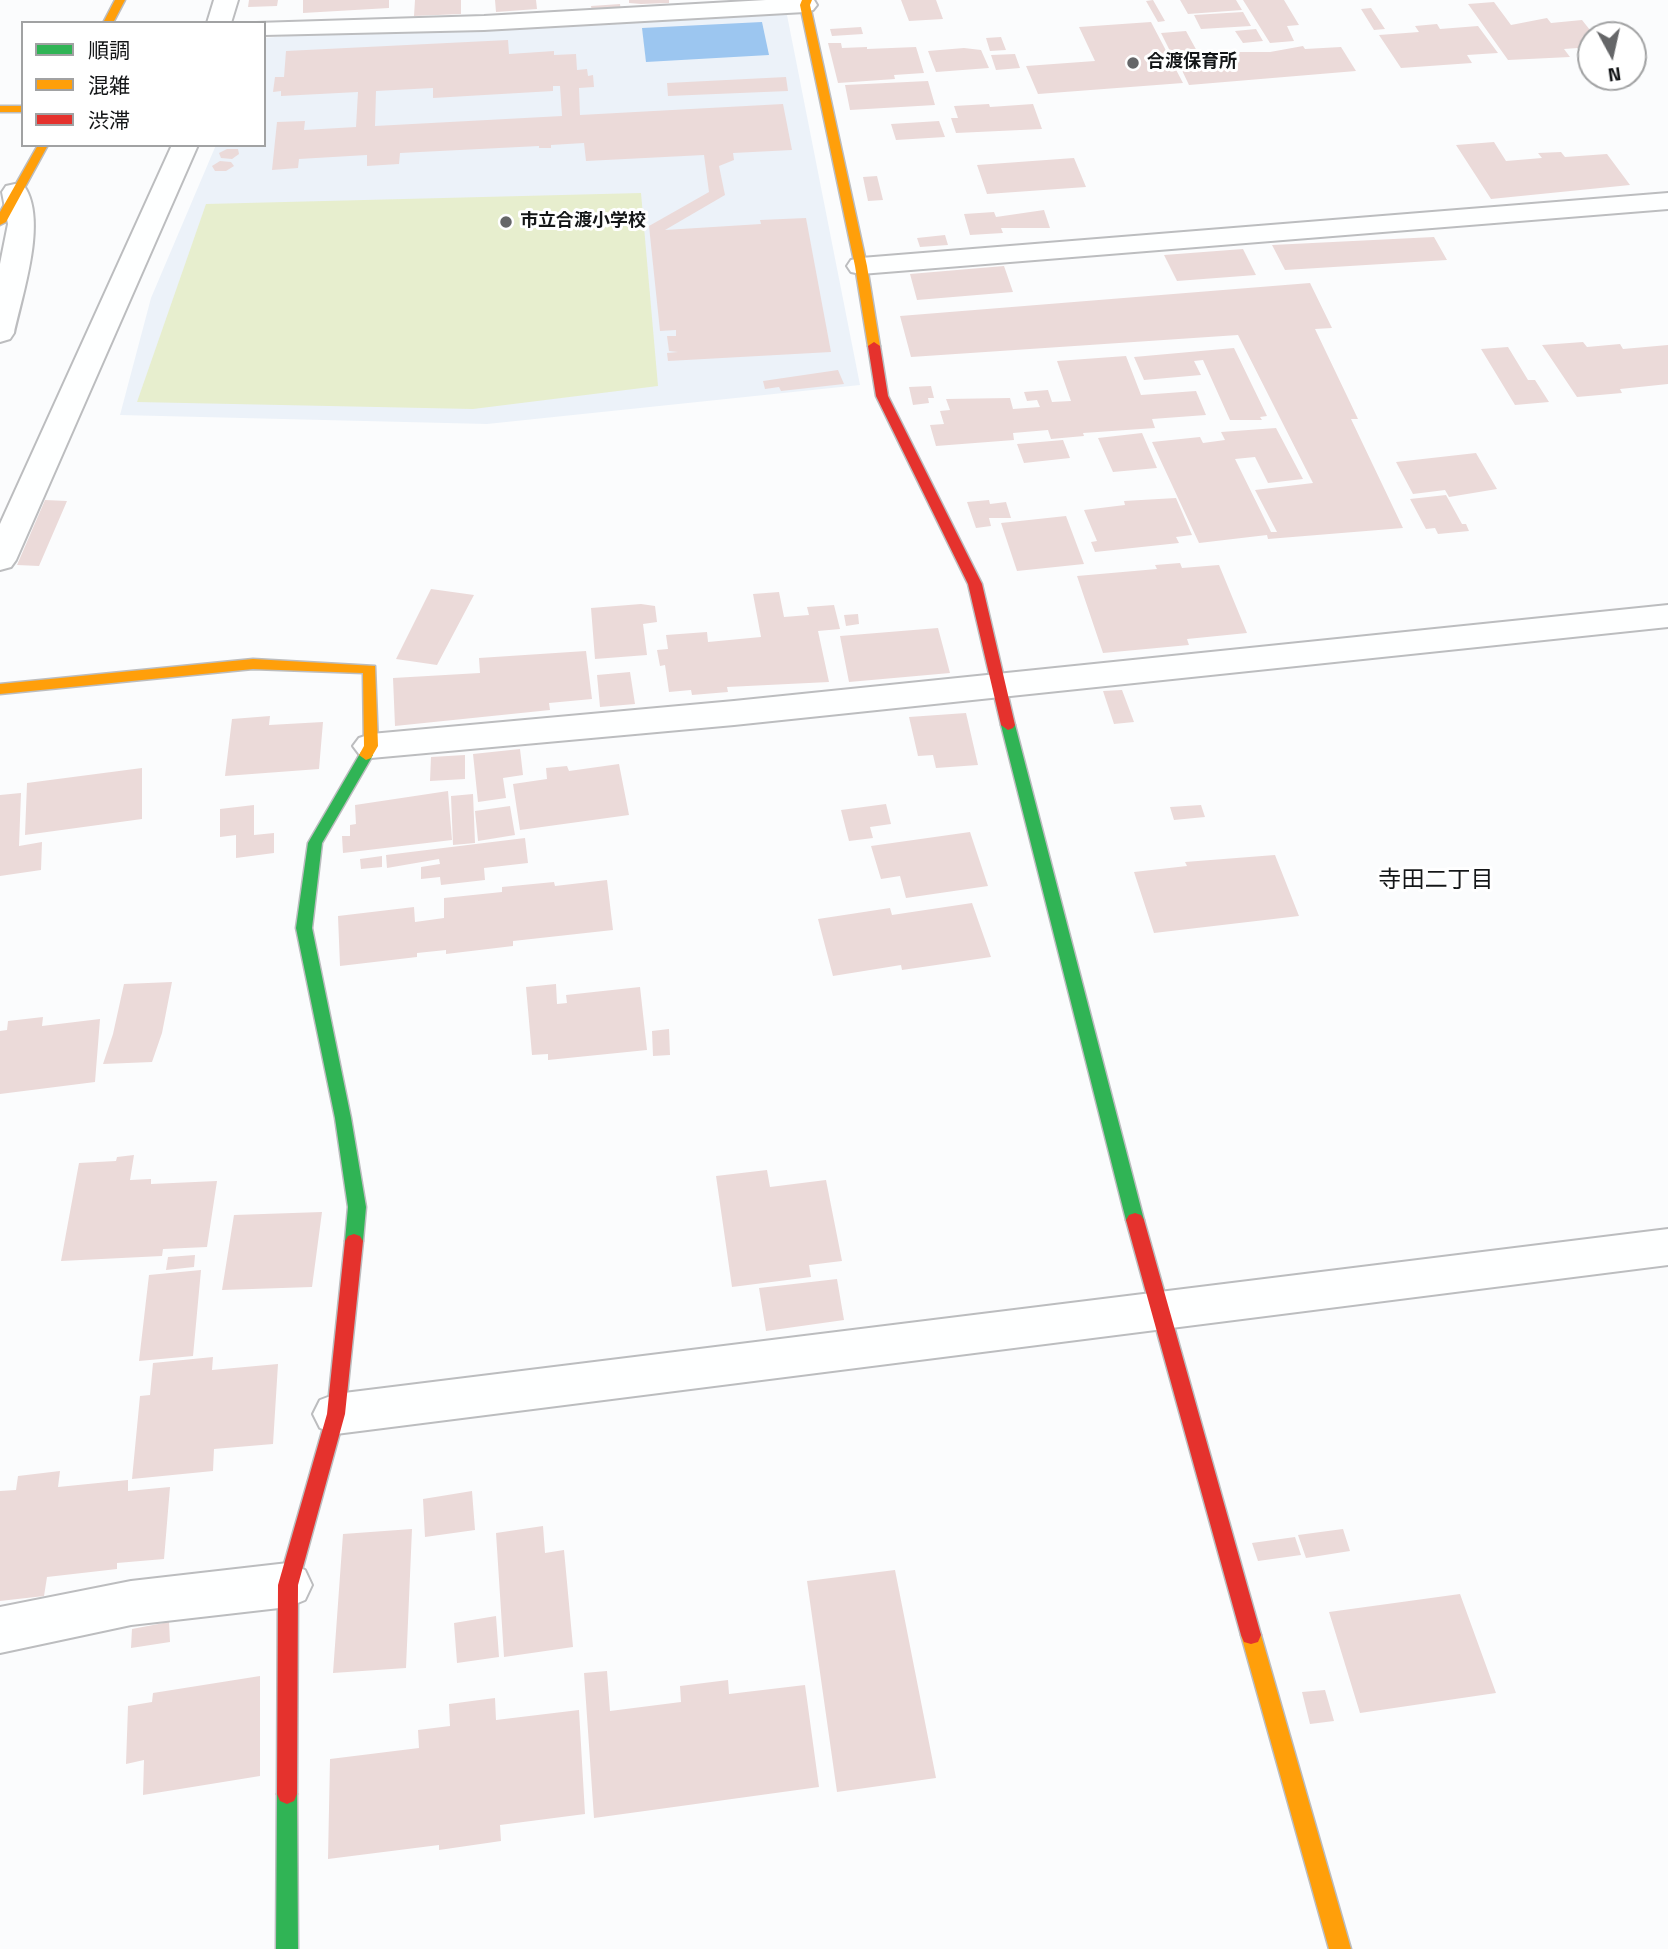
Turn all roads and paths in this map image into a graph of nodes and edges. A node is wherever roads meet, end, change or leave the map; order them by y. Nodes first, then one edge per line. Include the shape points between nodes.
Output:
1 (120, 0) edge
2 (226, 0) edge
3 (806, 2) edge
4 (109, 21) edge
5 (220, 21) edge
6 (266, 28) edge
7 (0, 109) edge
8 (21, 109) edge
9 (42, 147) edge
10 (184, 147) edge
11 (15, 192) junction
12 (1668, 201) edge
13 (0, 222) edge
14 (861, 265) junction
15 (0, 333) edge
16 (0, 560) edge
17 (1668, 616) edge
18 (998, 684) junction
19 (0, 689) edge
20 (371, 746) junction
21 (1668, 1247) edge
22 (1159, 1313) junction
23 (336, 1414) junction
24 (288, 1585) junction
25 (0, 1630) edge
26 (287, 1949) edge
27 (1340, 1949) edge

1 - 4 street
2 - 5 street
3 - 6 street via 484,23
3 - 14 street
7 - 8 street
9 - 11 street
10 - 16 street
11 - 13 street
11 - 15 street via 22,224
12 - 14 street
14 - 18 street via 882,396 975,584
17 - 18 street
18 - 20 street
18 - 22 street
19 - 20 street via 253,664 370,669
20 - 23 street via 316,843 304,928 357,1206
21 - 22 street
22 - 23 street
22 - 27 street
23 - 24 street
24 - 25 street via 131,1603
24 - 26 street

